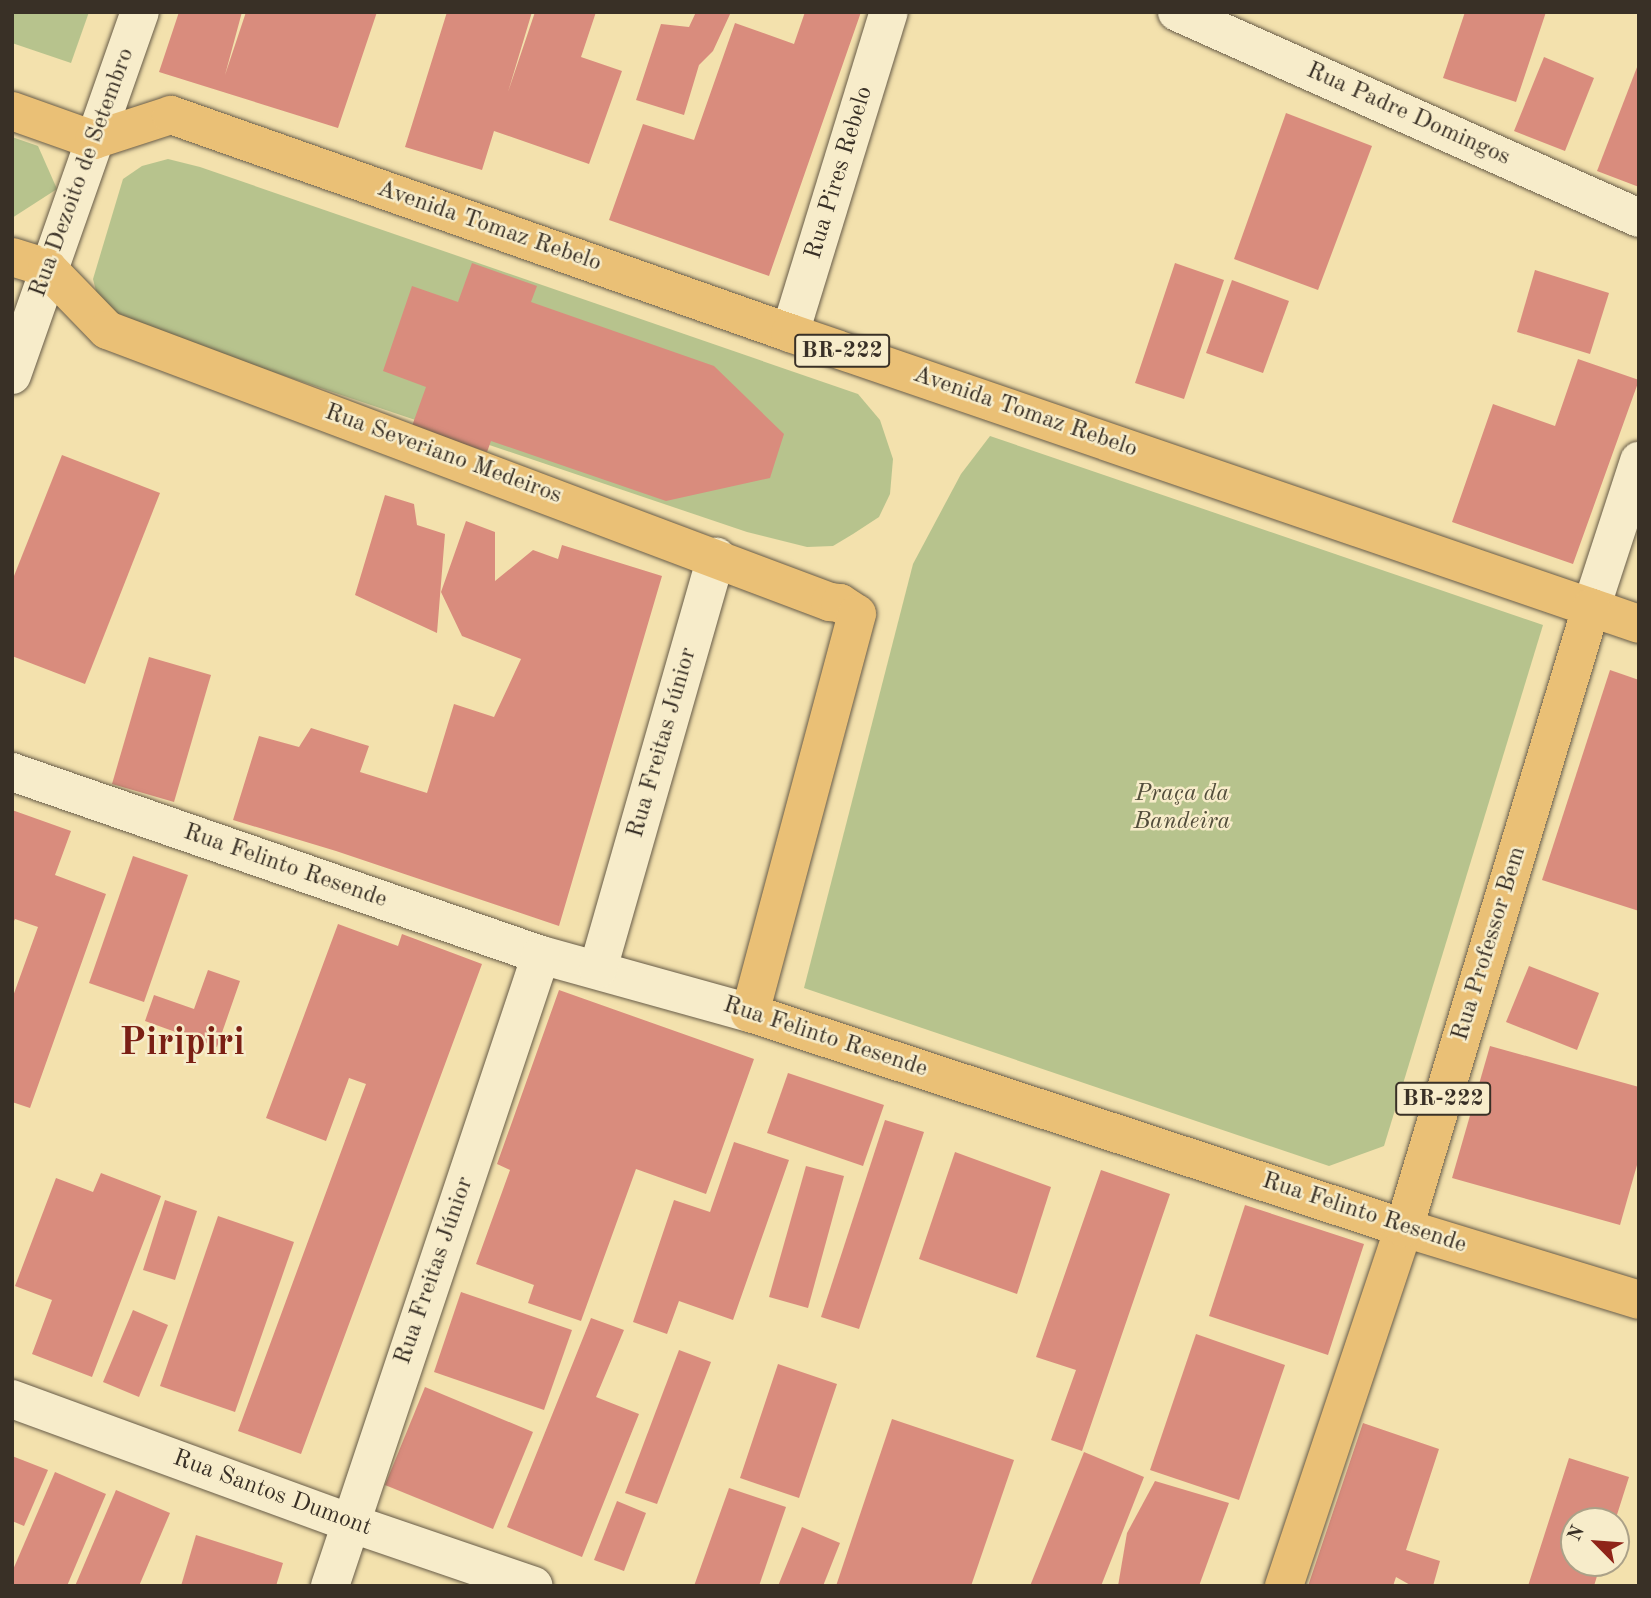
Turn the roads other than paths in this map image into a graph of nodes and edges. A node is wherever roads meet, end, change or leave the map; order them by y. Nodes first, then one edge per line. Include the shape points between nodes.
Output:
1 (141, 12) edge
2 (889, 12) edge
3 (1177, 12) edge
4 (12, 111) edge
5 (94, 140) junction
6 (1639, 218) edge
7 (30, 263) edge
8 (790, 333) junction
9 (12, 375) edge
10 (1639, 461) edge
11 (716, 557) junction
12 (1591, 608) junction
13 (1639, 624) edge
14 (12, 772) edge
15 (541, 956) junction
16 (598, 969) junction
17 (750, 1013) junction
18 (1404, 1228) junction
19 (1639, 1300) edge
20 (12, 1399) edge
21 (351, 1523) junction
22 (330, 1586) edge
23 (534, 1586) edge
24 (1284, 1586) edge

1 - 5 street, Rua Dezoito de Setembro
2 - 8 street, Rua Pires Rebelo
3 - 6 street, Rua Padre Domingos
4 - 5 main road
5 - 7 street, Rua Dezoito de Setembro
5 - 8 main road, Avenida Tomaz Rebelo / BR-222 via 171,115
7 - 9 street, Rua Dezoito de Setembro
7 - 11 main road, Rua Severiano Medeiros via 107,330
8 - 12 main road, Avenida Tomaz Rebelo / BR-222
10 - 12 street, Rua Professor Bem
11 - 16 street, Rua Freitas Júnior
11 - 17 main road, Rua Severiano Medeiros via 840,603 857,614
12 - 13 main road, Avenida Tomaz Rebelo / BR-222
12 - 18 main road, Rua Professor Bem / BR-222
14 - 15 street, Rua Felinto Resende
15 - 16 street, Rua Felinto Resende
15 - 21 street, Rua Freitas Júnior
16 - 17 street, Rua Felinto Resende
17 - 18 main road, Rua Felinto Resende
18 - 19 main road, Rua Felinto Resende
18 - 24 main road, Rua Professor Bem / BR-222
20 - 21 street, Rua Santos Dumont
21 - 22 street, Rua Freitas Júnior
21 - 23 street, Rua Santos Dumont

